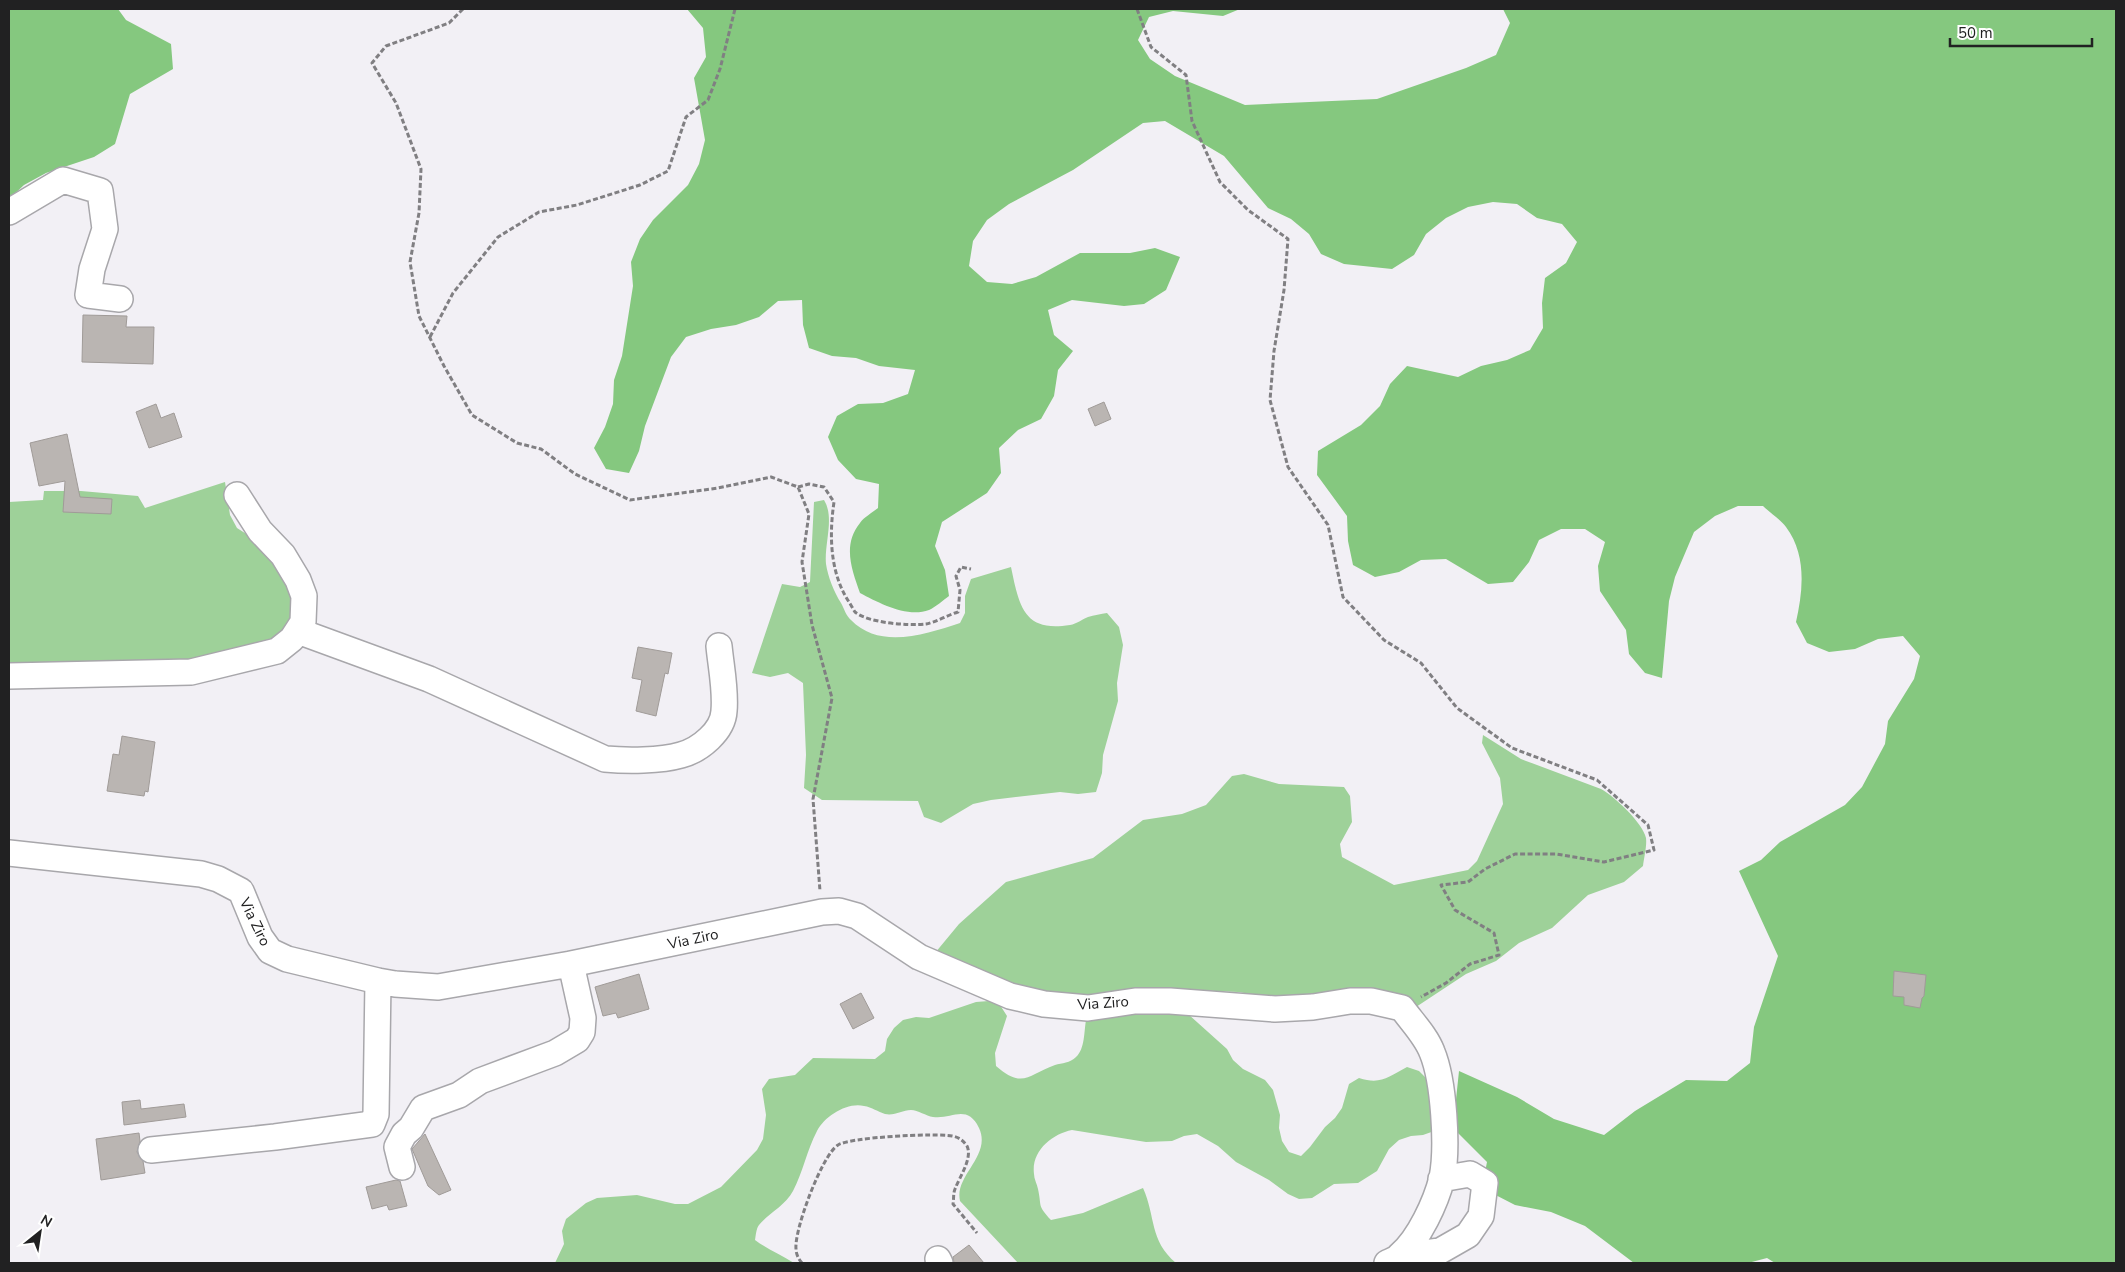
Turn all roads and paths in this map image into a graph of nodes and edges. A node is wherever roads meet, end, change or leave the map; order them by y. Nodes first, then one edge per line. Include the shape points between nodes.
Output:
1 (463, 9) edge
2 (735, 9) edge
3 (1137, 9) edge
4 (9, 212) edge
5 (120, 299) dead end
6 (430, 338) junction
7 (798, 487) junction
8 (237, 495) dead end
9 (971, 568) dead end
10 (298, 631) junction
11 (719, 646) dead end
12 (9, 676) edge
13 (9, 853) edge
14 (822, 912) junction
15 (571, 964) junction
16 (378, 981) junction
17 (1402, 1008) junction
18 (151, 1150) dead end
19 (402, 1167) dead end
20 (1442, 1179) junction
21 (977, 1233) dead end
22 (1394, 1259) edge
23 (802, 1263) edge

1 - 6 path via 448,23 386,46 372,63 396,103 421,168 419,213 410,262 419,316
2 - 6 path via 708,100 686,118 668,171 640,186 577,205 539,212 498,237 453,292
3 - 17 path via 1150,48 1186,75 1192,121 1220,182 1248,210 1288,239 1270,400 1288,467 1328,525 1343,597 1384,640 1421,663 1457,708 1512,748 1597,780 1648,825 1654,850 1604,862 1556,854 1515,854 1468,882 1441,885 1454,910 1494,933 1499,955 1470,964 1446,983
4 - 5 street via 63,180 100,191 105,230 92,269 88,295
6 - 7 path via 472,415 517,443 541,449 575,474 630,500 771,477
7 - 9 path via 809,484 824,487 834,502 834,571 840,588 856,612 887,624 927,624 958,612 960,590 956,576 961,567
7 - 14 path via 809,514 802,562 812,625 832,698 813,800
8 - 10 street via 298,580 304,596 303,622
10 - 11 street via 430,679 605,759 627,761 682,755 706,742 718,728 724,712
10 - 12 street via 277,652 190,672
13 - 16 street, Via Ziro via 201,874 218,879 241,891 260,937 270,951 287,959
14 - 15 street, Via Ziro
14 - 17 street, Via Ziro via 839,911 857,916 919,957 1010,996 1044,1004 1088,1008 1135,1001 1170,1001 1275,1009 1371,1001
15 - 16 street, Via Ziro via 438,988
15 - 19 street via 583,1018 582,1032 577,1040 556,1053 422,1108 397,1147
16 - 18 street via 376,1114 372,1124
17 - 20 street via 1432,1052 1437,1070 1443,1106
20 - 22 street via 1417,1234
20 - 22 street via 1470,1174 1485,1183 1481,1216 1468,1235 1440,1251
21 - 23 path via 954,1204 954,1192 968,1155 968,1148 961,1139 919,1136 851,1141 839,1144 831,1151 820,1169 799,1226 796,1249

